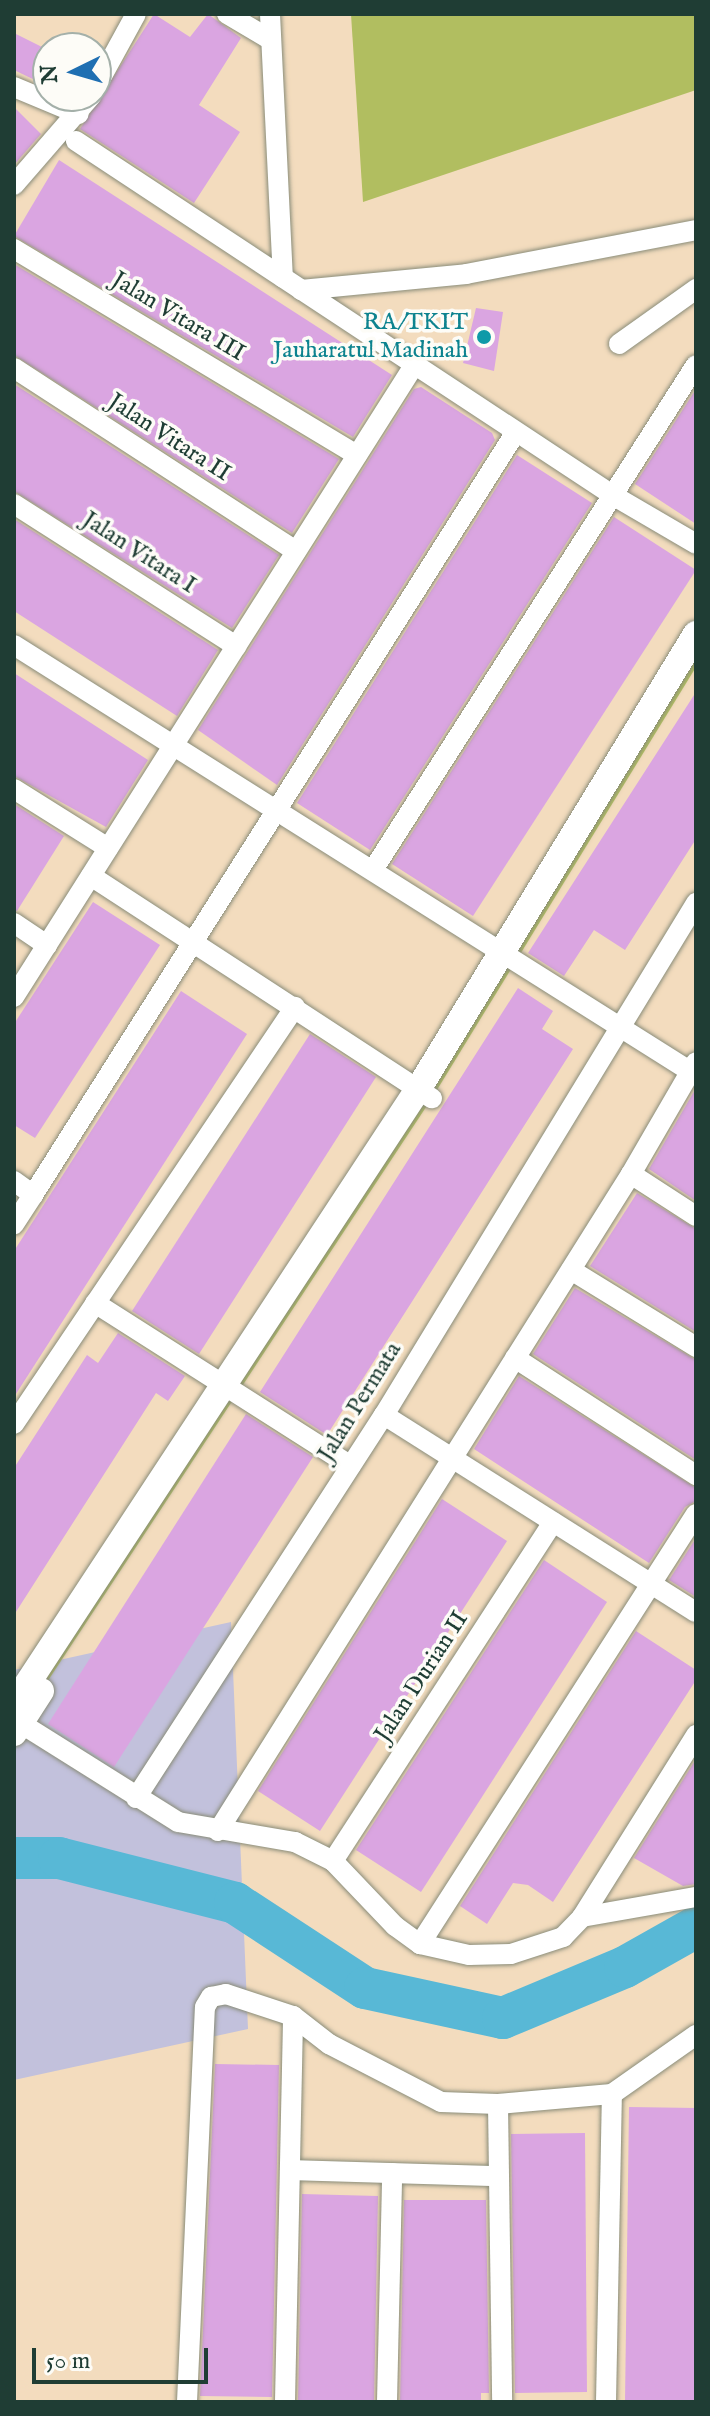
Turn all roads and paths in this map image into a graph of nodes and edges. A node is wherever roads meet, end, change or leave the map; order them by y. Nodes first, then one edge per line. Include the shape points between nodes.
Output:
1 (136, 14) edge
2 (227, 14) edge
3 (270, 14) edge
4 (271, 40) junction
5 (112, 58) edge
6 (14, 87) edge
7 (79, 114) joint
8 (76, 141) dead end
9 (14, 185) edge
10 (696, 230) edge
11 (14, 249) edge
12 (283, 278) junction
13 (696, 289) edge
14 (301, 290) junction
15 (619, 344) dead end
16 (415, 364) junction
17 (696, 365) edge
18 (14, 368) edge
19 (516, 432) junction
20 (357, 455) junction
21 (614, 496) junction
22 (14, 504) edge
23 (696, 544) edge
24 (296, 551) junction
25 (696, 634) edge
26 (14, 645) edge
27 (236, 646) junction
28 (696, 667) edge
29 (175, 742) junction
30 (625, 767) junction
31 (14, 789) edge
32 (277, 810) junction
33 (108, 848) junction
34 (373, 870) junction
35 (91, 876) junction
36 (696, 903) edge
37 (14, 923) edge
38 (194, 942) junction
39 (47, 945) junction
40 (509, 958) junction
41 (14, 997) edge
42 (295, 1007) junction
43 (618, 1026) junction
44 (694, 1069) edge
45 (426, 1093) junction
46 (631, 1174) junction
47 (14, 1181) edge
48 (33, 1195) junction
49 (696, 1216) edge
50 (14, 1224) edge
51 (571, 1270) junction
52 (95, 1303) junction
53 (696, 1347) edge
54 (515, 1358) junction
55 (231, 1388) junction
56 (384, 1415) junction
57 (14, 1424) edge
58 (452, 1458) junction
59 (351, 1466) junction
60 (696, 1475) edge
61 (696, 1514) edge
62 (553, 1522) junction
63 (648, 1582) junction
64 (696, 1612) edge
65 (15, 1720) edge
66 (696, 1735) edge
67 (136, 1798) junction
68 (218, 1831) junction
69 (333, 1861) junction
70 (696, 1897) edge
71 (582, 1917) junction
72 (420, 1944) junction
73 (293, 2016) junction
74 (696, 2035) edge
75 (612, 2094) junction
76 (498, 2104) junction
77 (290, 2170) junction
78 (392, 2173) junction
79 (498, 2176) junction
80 (187, 2402) edge
81 (285, 2402) edge
82 (387, 2402) edge
83 (502, 2402) edge
84 (606, 2402) edge

1 - 5 street
2 - 4 street
3 - 4 street
4 - 12 street
6 - 7 street
7 - 9 street
8 - 12 street
10 - 14 street via 466,274
11 - 20 street, Jalan Vitara III
12 - 14 street
13 - 15 street
14 - 16 street
16 - 19 street
16 - 20 street
17 - 21 street
18 - 24 street, Jalan Vitara II
19 - 21 street
19 - 32 street
20 - 24 street
21 - 23 street
21 - 34 street
22 - 27 street, Jalan Vitara I
24 - 27 street
25 - 30 street
26 - 29 street
27 - 29 street
28 - 30 street
29 - 32 street
29 - 33 street
30 - 40 street
31 - 33 street
32 - 34 street
32 - 38 street
33 - 35 street
34 - 40 street
35 - 38 street
35 - 39 street
36 - 43 street, Jalan Permata
37 - 39 street
38 - 42 street
38 - 48 street
39 - 41 street
40 - 43 street
40 - 45 street
42 - 45 street
42 - 52 street
43 - 44 street
43 - 56 street, Jalan Permata
44 - 46 street
45 - 55 street
46 - 49 street
46 - 51 street
47 - 48 street
48 - 50 street
51 - 53 street
51 - 54 street
52 - 55 street
52 - 57 street
54 - 58 street
54 - 60 street
55 - 59 street
55 - 65 street
56 - 58 street
56 - 59 street, Jalan Permata
58 - 62 street
58 - 68 street
59 - 67 street, Jalan Permata
61 - 63 street
62 - 63 street
62 - 69 street, Jalan Durian II
63 - 64 street
63 - 72 street
65 - 67 street
66 - 71 street
67 - 68 street via 178,1822
68 - 69 street via 295,1842
69 - 72 street via 383,1916
70 - 71 street
71 - 72 street via 563,1937 511,1954 456,1954
73 - 76 street via 329,2044 441,2102
73 - 77 street
73 - 80 street via 226,1994 211,1997 205,2007
74 - 75 street
75 - 76 street
75 - 84 street
76 - 79 street
77 - 78 street
77 - 81 street
78 - 79 street
78 - 82 street
79 - 83 street

